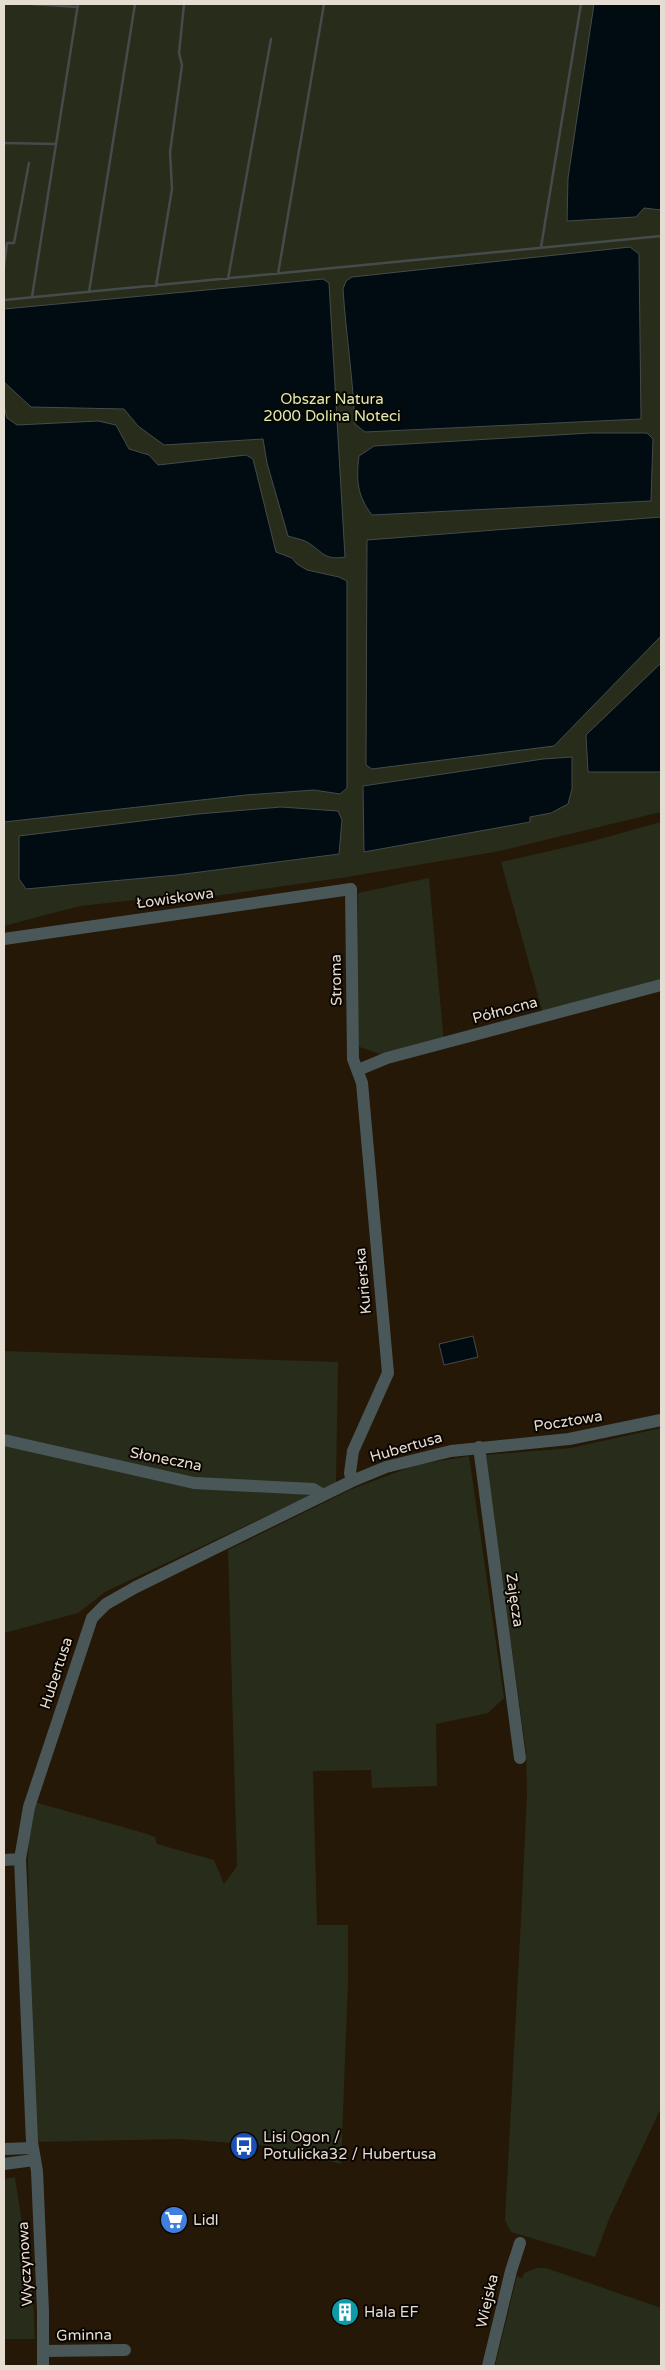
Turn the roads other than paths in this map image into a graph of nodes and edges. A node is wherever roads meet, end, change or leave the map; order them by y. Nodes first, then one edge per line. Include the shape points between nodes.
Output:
1 (351, 889) joint
2 (4, 939) edge
3 (661, 985) edge
4 (358, 1070) junction
5 (661, 1420) edge
6 (4, 1440) edge
7 (479, 1447) junction
8 (352, 1481) junction
9 (323, 1495) junction
10 (520, 1758) dead end
11 (20, 1859) junction
12 (4, 1860) edge
13 (4, 2149) edge
14 (33, 2154) junction
15 (4, 2164) edge
16 (520, 2243) dead end
17 (125, 2350) dead end
18 (43, 2351) junction
19 (43, 2366) edge
20 (488, 2366) edge

1 - 2 street, Łowiskowa
1 - 4 street, Stroma via 353,1059
3 - 4 street, Północna via 387,1058
4 - 8 street, Kurierska via 362,1083 388,1373 353,1451
5 - 7 street, Pocztowa via 568,1439
6 - 9 street, Słoneczna via 194,1483 312,1489
7 - 8 street, Hubertusa via 415,1459
7 - 10 street, Zajęcza
8 - 9 street, Hubertusa
9 - 11 street, Hubertusa via 144,1584 98,1611 92,1618 29,1807
11 - 12 street
11 - 14 street, Hubertusa
13 - 14 street
14 - 15 street
14 - 18 street, Wyczynowa via 37,2171
16 - 20 street, Wiejska
17 - 18 street, Gminna
18 - 19 street, Wyczynowa

